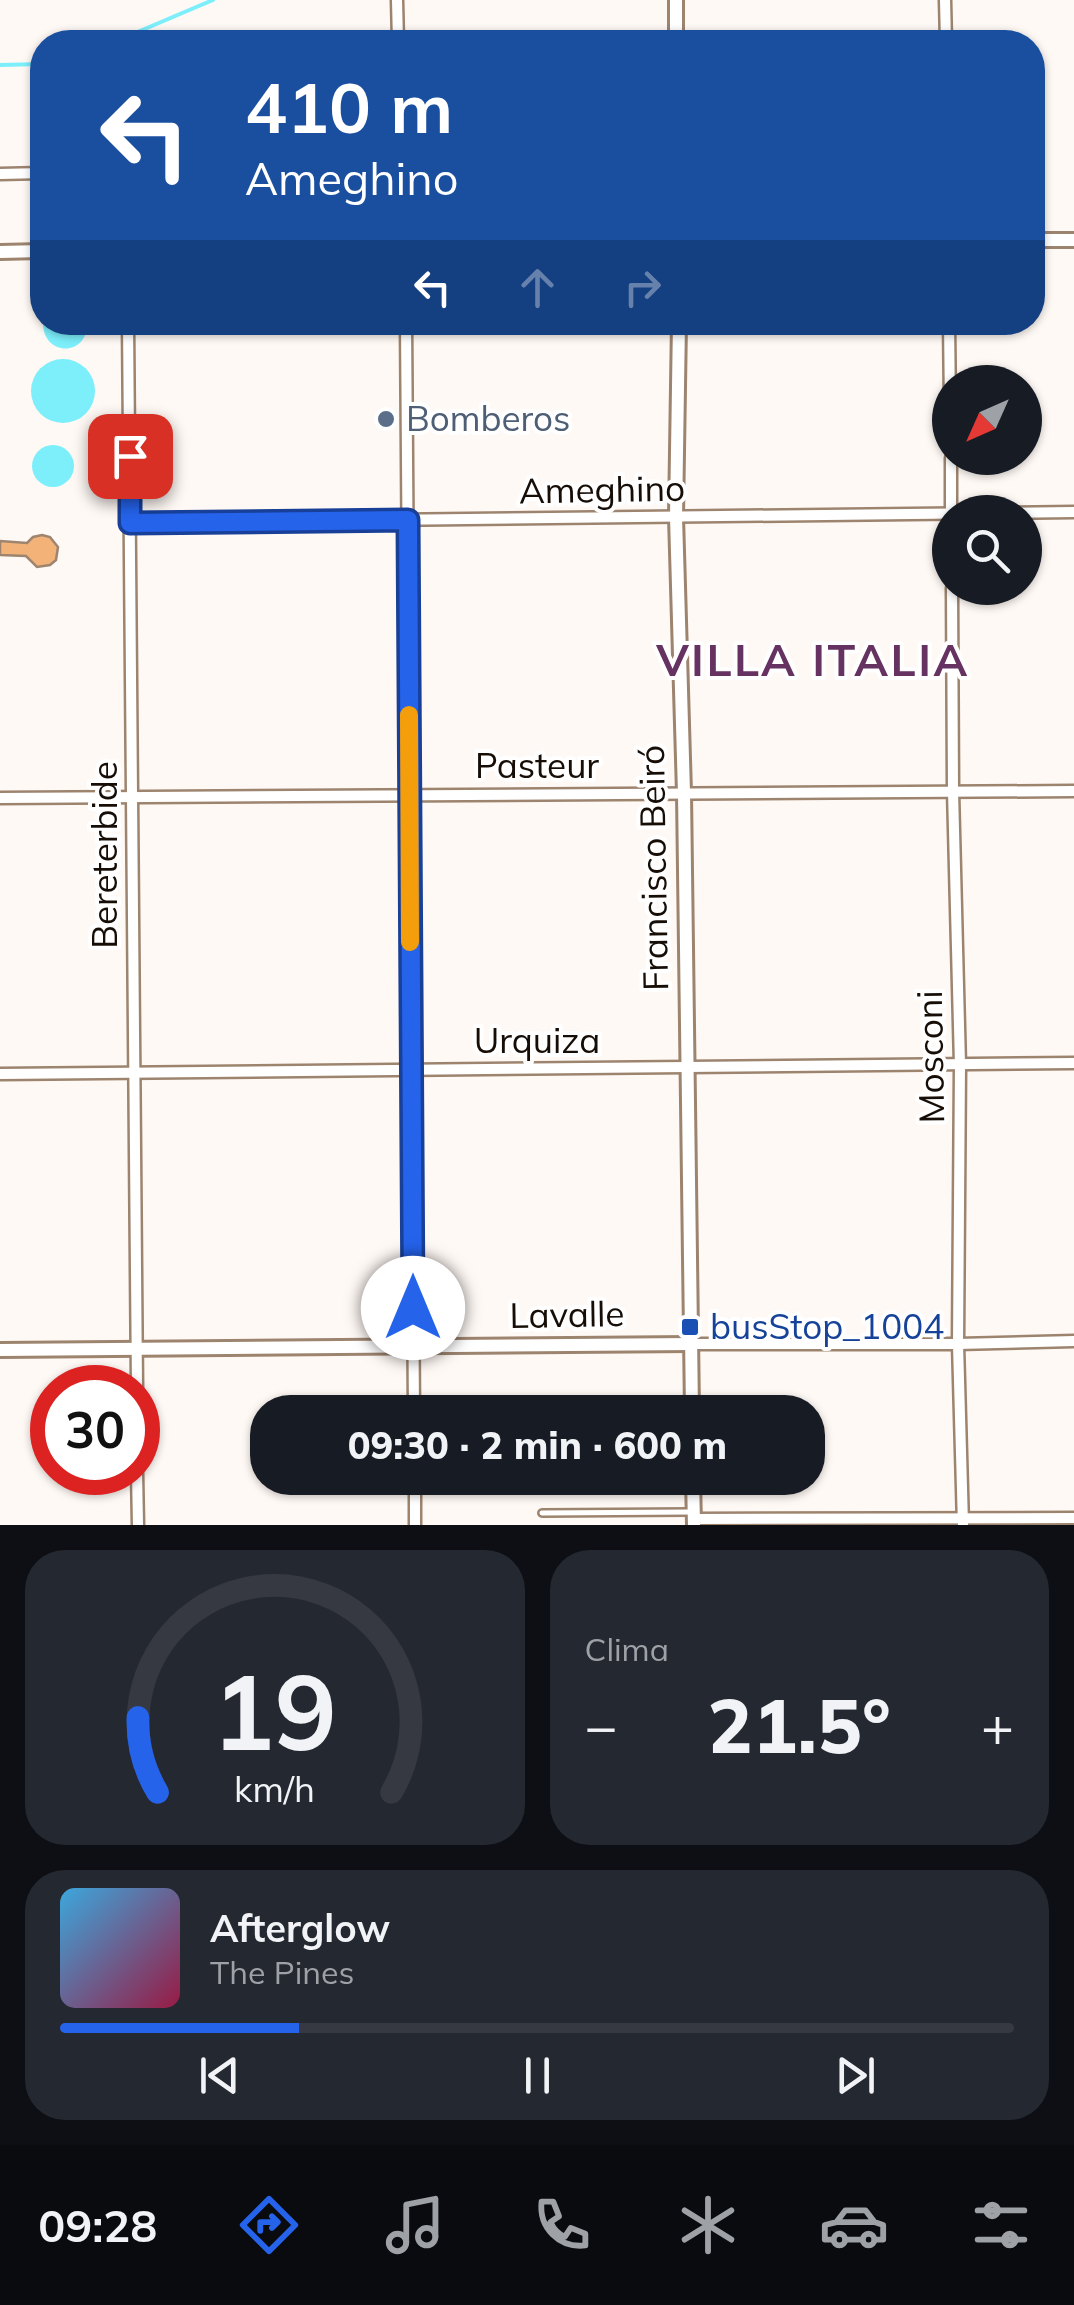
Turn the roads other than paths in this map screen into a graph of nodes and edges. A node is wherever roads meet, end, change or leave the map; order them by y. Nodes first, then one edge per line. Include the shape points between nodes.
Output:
1 (397, 0) edge
2 (676, 0) edge
3 (945, 0) edge
4 (398, 30) edge
5 (676, 30) edge
6 (946, 30) edge
7 (30, 173) edge
8 (0, 174) edge
9 (1045, 240) edge
10 (1074, 240) edge
11 (0, 252) edge
12 (30, 252) edge
13 (128, 335) edge
14 (406, 335) edge
15 (679, 335) edge
16 (949, 335) edge
17 (950, 365) edge
18 (932, 512) edge
19 (1042, 512) edge
20 (1074, 512) edge
21 (676, 518) junction
22 (408, 520) junction
23 (130, 523) junction
24 (952, 605) edge
25 (1074, 791) edge
26 (953, 792) junction
27 (684, 793) junction
28 (409, 795) junction
29 (132, 797) junction
30 (0, 798) edge
31 (1074, 1063) edge
32 (960, 1065) junction
33 (687, 1068) junction
34 (411, 1069) junction
35 (134, 1073) junction
36 (0, 1074) edge
37 (1074, 1341) edge
38 (691, 1344) junction
39 (958, 1344) junction
40 (414, 1347) junction
41 (136, 1349) junction
42 (0, 1350) edge
43 (136, 1365) edge
44 (414, 1395) edge
45 (692, 1395) edge
46 (137, 1495) edge
47 (414, 1495) edge
48 (542, 1513) dead end
49 (1074, 1518) edge
50 (693, 1519) edge
51 (963, 1521) edge
52 (138, 1525) edge
53 (415, 1525) edge

1 - 4 street
2 - 5 street
3 - 6 street
7 - 8 street
9 - 10 street
11 - 12 street
13 - 23 street, Bereterbide
14 - 22 street
15 - 21 street, Francisco Beiró
16 - 17 street
18 - 21 street, Ameghino
19 - 20 street, Ameghino
21 - 22 street, Ameghino
21 - 27 street, Francisco Beiró
22 - 23 street, Ameghino
22 - 28 street
23 - 29 street, Bereterbide
24 - 26 street, Mosconi
25 - 26 street, Pasteur
26 - 27 street, Pasteur
26 - 32 street, Mosconi
27 - 28 street, Pasteur
27 - 33 street, Francisco Beiró
28 - 29 street, Pasteur
28 - 34 street
29 - 30 street, Pasteur
29 - 35 street, Bereterbide
31 - 32 street, Urquiza
32 - 33 street, Urquiza
32 - 39 street, Mosconi
33 - 34 street, Urquiza
33 - 38 street, Francisco Beiró
34 - 35 street, Urquiza
34 - 40 street
35 - 36 street, Urquiza
35 - 41 street, Bereterbide
37 - 39 street, Lavalle
38 - 39 street, Lavalle
38 - 40 street, Lavalle
38 - 45 street, Francisco Beiró
39 - 51 street, Mosconi
40 - 41 street, Lavalle
40 - 44 street
41 - 42 street, Lavalle
41 - 43 street, Bereterbide
46 - 52 street
47 - 53 street
48 - 50 lane
49 - 51 street
50 - 51 street

